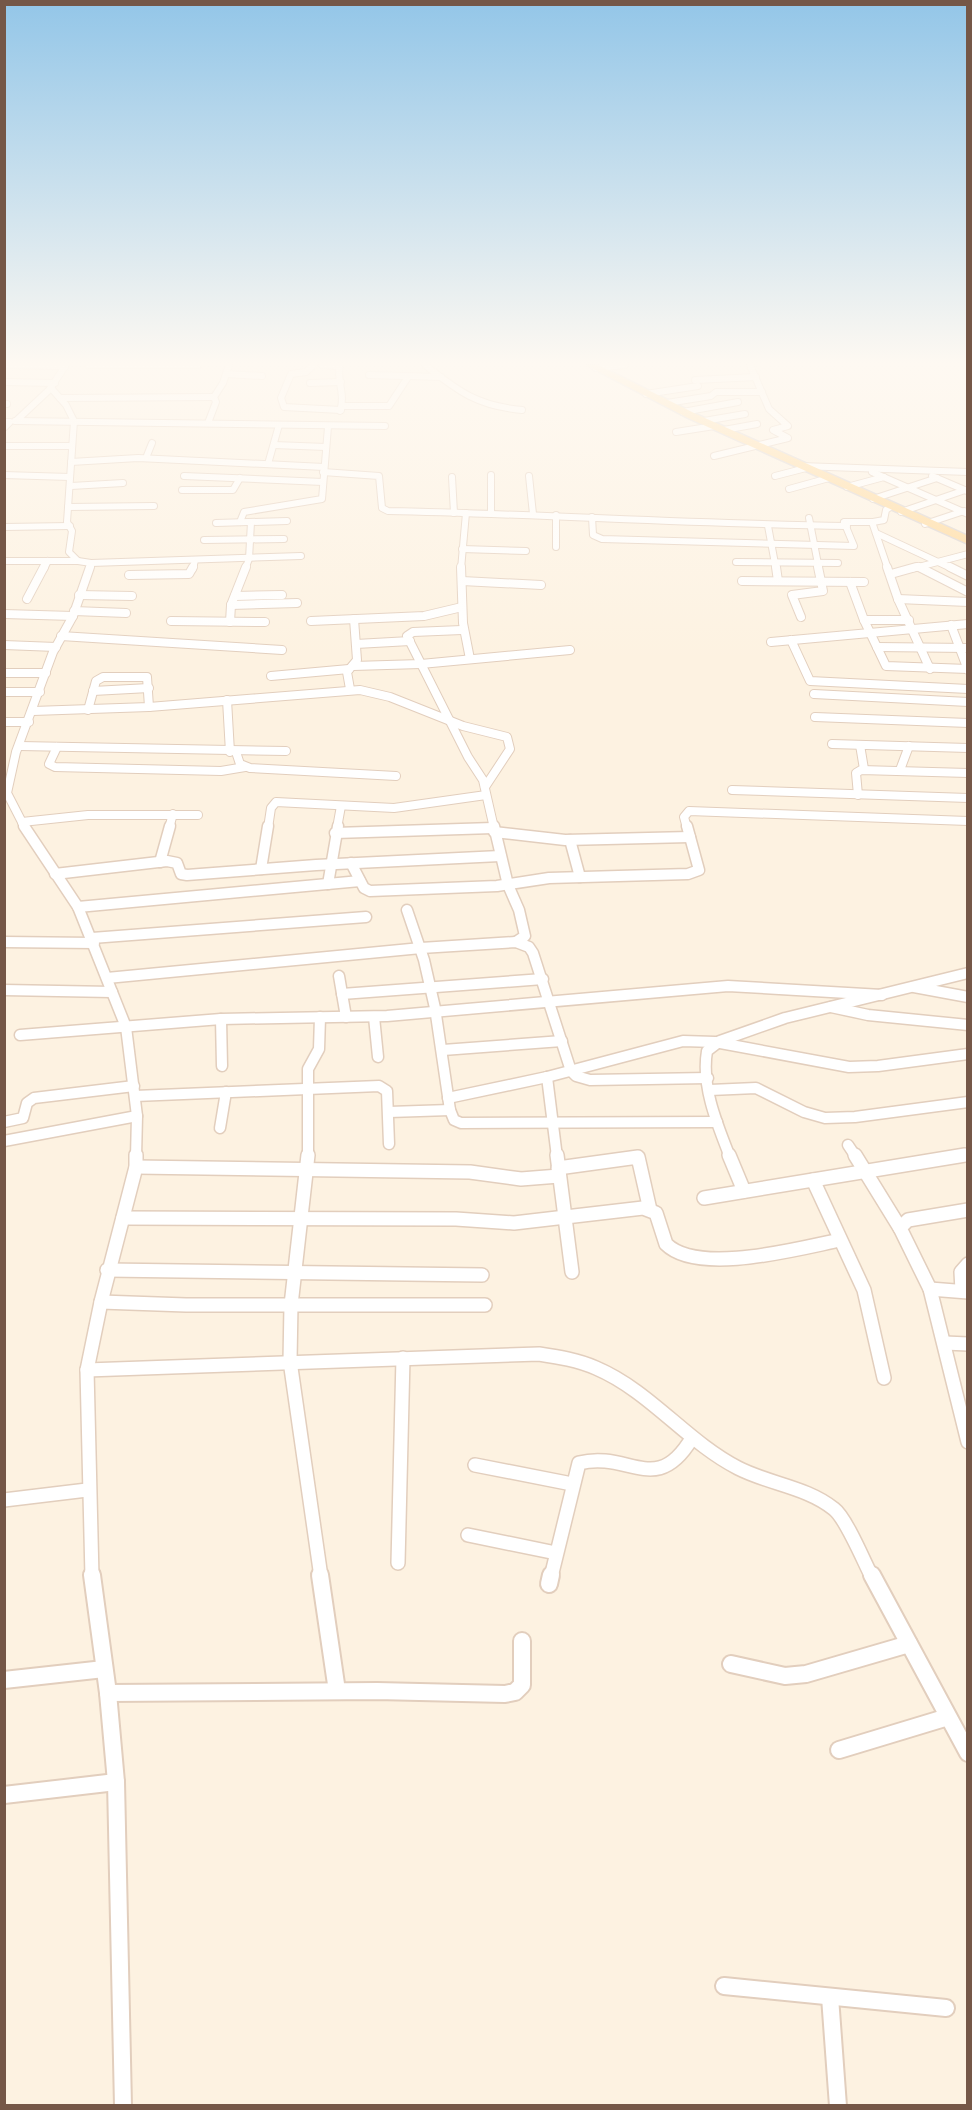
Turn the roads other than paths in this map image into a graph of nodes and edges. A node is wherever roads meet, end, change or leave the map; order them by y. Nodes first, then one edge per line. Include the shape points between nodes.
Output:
1 (71, 463) edge
2 (187, 463) edge
3 (254, 463) edge
4 (324, 463) edge
5 (796, 463) edge
6 (268, 464) joint
7 (283, 465) junction
8 (804, 467) junction
9 (864, 468) junction
10 (323, 470) junction
11 (921, 471) junction
12 (968, 472) edge
13 (491, 475) dead end
14 (4, 476) edge
15 (184, 476) junction
16 (529, 476) dead end
17 (775, 476) dead end
18 (452, 477) dead end
19 (885, 477) junction
20 (240, 478) junction
21 (829, 478) junction
22 (937, 478) junction
23 (279, 480) junction
24 (70, 481) junction
25 (323, 482) junction
26 (123, 483) dead end
27 (847, 487) junction
28 (909, 487) junction
29 (789, 489) dead end
30 (966, 490) edge
31 (873, 499) junction
32 (938, 501) junction
33 (154, 506) dead end
34 (68, 507) junction
35 (896, 510) junction
36 (966, 512) edge
37 (454, 513) junction
38 (466, 513) junction
39 (491, 513) junction
40 (533, 514) junction
41 (556, 515) junction
42 (592, 517) junction
43 (809, 518) dead end
44 (287, 520) dead end
45 (240, 522) junction
46 (251, 522) junction
47 (873, 522) junction
48 (216, 523) dead end
49 (729, 523) junction
50 (925, 524) junction
51 (70, 526) junction
52 (768, 526) junction
53 (811, 526) junction
54 (847, 526) junction
55 (4, 527) edge
56 (876, 533) junction
57 (968, 533) edge
58 (955, 536) junction
59 (251, 539) junction
60 (284, 539) dead end
61 (204, 540) dead end
62 (968, 541) edge
63 (732, 542) junction
64 (770, 543) junction
65 (815, 544) junction
66 (556, 547) dead end
67 (462, 549) junction
68 (526, 551) dead end
69 (968, 554) edge
70 (301, 556) dead end
71 (249, 559) junction
72 (195, 560) junction
73 (5, 561) edge
74 (48, 561) junction
75 (84, 562) junction
76 (736, 562) dead end
77 (774, 562) junction
78 (938, 562) junction
79 (818, 563) junction
80 (838, 563) dead end
81 (918, 567) junction
82 (891, 574) junction
83 (129, 575) dead end
84 (968, 576) edge
85 (462, 581) junction
86 (742, 581) dead end
87 (777, 581) junction
88 (821, 582) junction
89 (850, 582) junction
90 (864, 582) dead end
91 (541, 585) dead end
92 (968, 592) edge
93 (78, 595) junction
94 (282, 595) dead end
95 (132, 596) dead end
96 (235, 596) junction
97 (27, 599) dead end
98 (898, 599) junction
99 (968, 602) edge
100 (297, 603) dead end
101 (231, 605) junction
102 (462, 607) junction
103 (126, 613) dead end
104 (4, 614) edge
105 (74, 614) junction
106 (404, 617) junction
107 (801, 617) dead end
108 (354, 619) junction
109 (864, 620) junction
110 (909, 620) junction
111 (311, 621) dead end
112 (230, 622) junction
113 (265, 622) dead end
114 (968, 624) edge
115 (951, 625) junction
116 (913, 629) junction
117 (462, 630) junction
118 (871, 633) junction
119 (410, 637) junction
120 (791, 640) junction
121 (167, 641) junction
122 (58, 642) junction
123 (771, 642) dead end
124 (356, 644) junction
125 (4, 645) edge
126 (878, 647) junction
127 (920, 648) junction
128 (964, 648) edge
129 (282, 650) dead end
130 (570, 650) dead end
131 (470, 659) junction
132 (421, 664) junction
133 (351, 667) junction
134 (930, 669) junction
135 (967, 669) edge
136 (4, 673) edge
137 (46, 673) junction
138 (300, 673) junction
139 (271, 676) dead end
140 (149, 688) junction
141 (350, 688) junction
142 (968, 689) edge
143 (4, 692) edge
144 (40, 692) junction
145 (93, 692) junction
146 (305, 692) junction
147 (814, 694) dead end
148 (227, 700) junction
149 (968, 702) edge
150 (149, 707) junction
151 (88, 710) junction
152 (31, 717) junction
153 (815, 717) dead end
154 (4, 722) edge
155 (450, 722) junction
156 (968, 723) edge
157 (832, 744) dead end
158 (860, 745) junction
159 (909, 746) junction
160 (57, 747) junction
161 (968, 748) edge
162 (14, 750) edge
163 (233, 752) junction
164 (286, 752) dead end
165 (245, 767) junction
166 (864, 769) junction
167 (900, 770) junction
168 (968, 773) edge
169 (396, 776) dead end
170 (7, 784) edge
171 (732, 790) dead end
172 (486, 791) junction
173 (845, 794) junction
174 (858, 795) junction
175 (968, 798) edge
176 (341, 806) junction
177 (173, 814) junction
178 (198, 815) dead end
179 (848, 816) junction
180 (4, 817) edge
181 (20, 820) junction
182 (968, 821) edge
183 (494, 830) junction
184 (335, 833) junction
185 (690, 837) junction
186 (570, 840) junction
187 (500, 856) junction
188 (160, 862) junction
189 (351, 863) junction
190 (331, 864) junction
191 (261, 869) junction
192 (55, 874) junction
193 (580, 877) junction
194 (360, 882) junction
195 (328, 884) junction
196 (508, 885) junction
197 (78, 907) junction
198 (407, 910) dead end
199 (366, 917) dead end
200 (93, 940) junction
201 (4, 942) edge
202 (516, 942) junction
203 (421, 948) junction
204 (968, 973) edge
205 (339, 976) dead end
206 (107, 978) junction
207 (543, 979) junction
208 (431, 986) junction
209 (914, 987) junction
210 (4, 990) edge
211 (112, 992) junction
212 (342, 994) junction
213 (882, 995) junction
214 (968, 997) edge
215 (550, 1002) junction
216 (827, 1006) junction
217 (438, 1012) junction
218 (320, 1017) junction
219 (346, 1017) junction
220 (374, 1017) junction
221 (221, 1019) junction
222 (968, 1025) edge
223 (126, 1027) junction
224 (20, 1035) dead end
225 (562, 1041) junction
226 (715, 1042) junction
227 (443, 1050) junction
228 (968, 1054) edge
229 (378, 1057) dead end
230 (222, 1066) dead end
231 (571, 1071) junction
232 (547, 1077) junction
233 (709, 1084) junction
234 (310, 1088) junction
235 (134, 1091) junction
236 (226, 1092) junction
237 (448, 1098) junction
238 (968, 1102) edge
239 (450, 1110) junction
240 (389, 1113) junction
241 (137, 1116) junction
242 (4, 1122) edge
243 (717, 1122) junction
244 (552, 1123) junction
245 (220, 1128) dead end
246 (4, 1141) edge
247 (389, 1144) dead end
248 (848, 1145) dead end
249 (968, 1155) edge
250 (136, 1167) junction
251 (308, 1171) junction
252 (558, 1172) junction
253 (864, 1172) junction
254 (813, 1180) junction
255 (744, 1191) junction
256 (704, 1198) dead end
257 (650, 1210) junction
258 (968, 1210) edge
259 (123, 1218) junction
260 (567, 1218) junction
261 (300, 1220) junction
262 (900, 1228) junction
263 (840, 1240) junction
264 (968, 1264) edge
265 (107, 1270) junction
266 (572, 1272) dead end
267 (295, 1274) junction
268 (482, 1275) dead end
269 (930, 1289) junction
270 (965, 1292) edge
271 (101, 1302) junction
272 (291, 1305) junction
273 (485, 1305) dead end
274 (945, 1343) junction
275 (968, 1344) edge
276 (404, 1358) junction
277 (290, 1361) junction
278 (87, 1370) junction
279 (884, 1378) dead end
280 (963, 1400) edge
281 (692, 1438) junction
282 (968, 1442) edge
283 (475, 1465) dead end
284 (572, 1484) junction
285 (87, 1491) junction
286 (4, 1500) edge
287 (468, 1534) dead end
288 (556, 1553) junction
289 (398, 1563) dead end
290 (549, 1584) dead end
291 (522, 1641) dead end
292 (909, 1644) junction
293 (731, 1664) dead end
294 (104, 1669) junction
295 (4, 1680) edge
296 (337, 1691) junction
297 (108, 1693) junction
298 (948, 1717) junction
299 (839, 1750) dead end
300 (968, 1753) edge
301 (116, 1782) junction
302 (4, 1796) edge
303 (724, 1986) dead end
304 (830, 1997) junction
305 (946, 2008) dead end
306 (123, 2106) edge
307 (838, 2106) edge

1 - 24 street
2 - 15 street
3 - 6 street
4 - 10 street
5 - 8 main road
6 - 7 street
7 - 10 street
7 - 23 street
8 - 9 street
8 - 17 street
8 - 21 main road
9 - 11 street
9 - 19 street
10 - 25 street
10 - 37 street via 379,476 382,508 388,511
11 - 12 street
11 - 22 street
13 - 39 street
14 - 24 street
15 - 20 street
15 - 20 street via 182,493 233,490
16 - 40 street
18 - 37 street
19 - 27 street
19 - 28 street
20 - 23 street
21 - 27 main road
21 - 29 street
22 - 28 street
22 - 30 street
23 - 25 street
24 - 26 street
24 - 34 street
25 - 45 street via 320,500 244,512
27 - 31 main road
28 - 31 street
28 - 32 street
30 - 32 street
31 - 35 main road
32 - 35 street
32 - 36 street
33 - 34 street
34 - 51 street
35 - 47 street via 886,510 884,519
35 - 50 main road
36 - 50 street
37 - 38 street
38 - 39 street
38 - 67 street
39 - 40 street
40 - 41 street
41 - 42 street
41 - 66 street
42 - 49 street
42 - 63 street via 593,535 602,539
43 - 53 street
44 - 46 street
45 - 46 street
45 - 48 street
46 - 59 street
47 - 54 street via 845,521
47 - 56 street
49 - 52 street
49 - 63 street
50 - 58 main road
51 - 55 street
51 - 75 street via 69,552
52 - 53 street
52 - 64 street
53 - 54 street
53 - 65 street
54 - 65 street via 854,546
56 - 78 street
56 - 82 street
57 - 58 street
58 - 62 main road
59 - 60 street
59 - 61 street
59 - 71 street
63 - 64 street
64 - 65 street
64 - 77 street
65 - 79 street
67 - 68 street
67 - 85 street
69 - 78 street
70 - 71 street
71 - 72 street
71 - 96 street
72 - 75 street
72 - 83 street via 189,574
73 - 74 street
74 - 75 street
74 - 97 street
75 - 93 street
76 - 77 street
77 - 79 street
77 - 87 street
78 - 81 street
78 - 84 street
79 - 80 street
79 - 88 street
81 - 82 street
81 - 92 street
82 - 98 street
85 - 91 street
85 - 102 street
86 - 87 street
87 - 88 street
88 - 89 street
88 - 107 street via 823,592 792,595
89 - 90 street
89 - 109 street
93 - 95 street
93 - 105 street
94 - 96 street
96 - 101 street
98 - 99 street
98 - 110 street
100 - 101 street
101 - 112 street
102 - 106 street via 430,616
102 - 117 street
103 - 105 street
104 - 105 street
105 - 122 street
106 - 108 street
106 - 119 street
108 - 111 street
108 - 124 street
109 - 110 street
109 - 118 street
110 - 116 street
112 - 113 street
112 - 121 street via 174,622
114 - 115 street
115 - 116 street
115 - 128 street
116 - 118 street
116 - 127 street
117 - 119 street
117 - 131 street
118 - 120 street
118 - 126 street
119 - 124 street
119 - 132 street
120 - 123 street
120 - 142 street via 810,681
121 - 122 street
121 - 129 street
122 - 125 street
122 - 137 street
124 - 133 street via 357,663
126 - 127 street
126 - 134 street via 886,666
127 - 128 street
127 - 134 street
128 - 135 street
130 - 131 street
131 - 132 street
132 - 133 street
132 - 155 street
133 - 138 street
133 - 141 street
134 - 135 street
136 - 137 street
137 - 144 street
138 - 139 street
138 - 146 street
140 - 145 street
140 - 145 street via 146,676 103,677 97,680
140 - 150 street
141 - 146 street
141 - 155 street via 396,697
143 - 144 street
144 - 152 street
145 - 151 street
146 - 148 street
147 - 149 street
148 - 150 street
148 - 163 street
150 - 151 street
151 - 152 street
152 - 154 street
152 - 162 street
153 - 156 street
155 - 172 street
155 - 172 street via 497,733 510,741 510,749
157 - 158 street
158 - 159 street
158 - 166 street
159 - 161 street
159 - 167 street
160 - 162 street
160 - 163 street
160 - 165 street via 49,764 55,767 228,771
162 - 170 street
163 - 164 street
163 - 165 street
165 - 169 street
166 - 167 street
166 - 174 street via 856,773
167 - 168 street
170 - 181 street via 7,793
171 - 173 street
172 - 176 street via 428,806
172 - 183 street
173 - 174 street
173 - 179 street
174 - 175 street
176 - 184 street
176 - 191 street via 274,803
177 - 178 street
177 - 181 street
177 - 188 street
179 - 182 street
179 - 185 street via 689,811 684,817
180 - 181 street
181 - 192 street
183 - 184 street
183 - 186 street
183 - 187 street
184 - 190 street
185 - 186 street
185 - 193 street via 698,872
186 - 193 street
187 - 189 street
187 - 196 street
188 - 191 street via 177,863 184,875
188 - 192 street
189 - 190 street
189 - 194 street
190 - 191 street
190 - 195 street
192 - 197 street
193 - 196 street
194 - 195 street
194 - 196 street via 365,890 375,891
195 - 197 street
196 - 202 street via 525,936
197 - 200 street
198 - 203 street
199 - 200 street
200 - 201 street
200 - 206 street
202 - 203 street
202 - 207 street via 533,952
203 - 206 street
203 - 208 street
204 - 209 street
205 - 212 street
206 - 211 street
207 - 208 street
207 - 215 street
208 - 212 street
208 - 217 street
209 - 213 street
209 - 214 street
210 - 211 street
211 - 223 street
212 - 219 street
213 - 215 street via 728,986
213 - 216 street
215 - 217 street
215 - 225 street
216 - 222 street via 868,1015
216 - 226 street
217 - 220 street
217 - 227 street
218 - 219 street
218 - 221 street
218 - 234 street via 319,1049 308,1068
219 - 220 street
220 - 229 street
221 - 223 street
221 - 230 street
223 - 224 street
223 - 235 street
225 - 227 street
225 - 231 street
226 - 228 street via 849,1067
226 - 231 street via 683,1041
226 - 233 street via 706,1056
227 - 237 street
231 - 232 street
231 - 233 street via 590,1080
232 - 237 street
232 - 244 street
233 - 238 street via 756,1088 825,1118
233 - 243 street
234 - 236 street
234 - 240 street via 379,1086 387,1090
234 - 251 street
235 - 236 street
235 - 241 street
235 - 242 street via 34,1098 27,1104 23,1118
236 - 245 street
237 - 239 street
239 - 240 street
239 - 244 street via 454,1120 461,1123
240 - 247 street
241 - 246 street
241 - 250 street
243 - 244 street
243 - 255 street
244 - 252 street
248 - 253 street
249 - 253 street
250 - 251 street
250 - 259 street
251 - 252 street via 470,1172 521,1179
251 - 261 street
252 - 257 street via 638,1157
252 - 260 street
253 - 254 street
253 - 262 street
254 - 255 street
254 - 263 street
255 - 256 street
257 - 260 street
257 - 263 street via 656,1214 670,1248 706,1259
258 - 262 street via 908,1220
259 - 261 street
259 - 265 street
260 - 261 street via 514,1223 456,1219
260 - 266 street
261 - 267 street
262 - 269 street
263 - 279 street via 864,1290
264 - 270 street via 961,1272
265 - 267 street
265 - 271 street
267 - 268 street
267 - 272 street
269 - 270 street
269 - 274 street
271 - 272 street
271 - 278 street
272 - 273 street
272 - 277 street
274 - 275 street
274 - 280 street
276 - 277 street
276 - 281 street via 539,1353 583,1360 622,1381
276 - 289 street
277 - 278 street
277 - 296 street
278 - 285 street
280 - 282 street
281 - 284 street via 672,1464 646,1467 586,1460 576,1469
281 - 292 street via 738,1469 818,1498 837,1511
283 - 284 street
284 - 288 street
285 - 286 street
285 - 294 street
287 - 288 street
288 - 290 street
291 - 296 street via 524,1676 515,1692
292 - 293 street via 806,1674 785,1676
292 - 298 street
294 - 295 street
294 - 297 street
296 - 297 street
297 - 301 street
298 - 299 street
298 - 300 street
301 - 302 street
301 - 306 street
303 - 304 street
304 - 305 street
304 - 307 street

